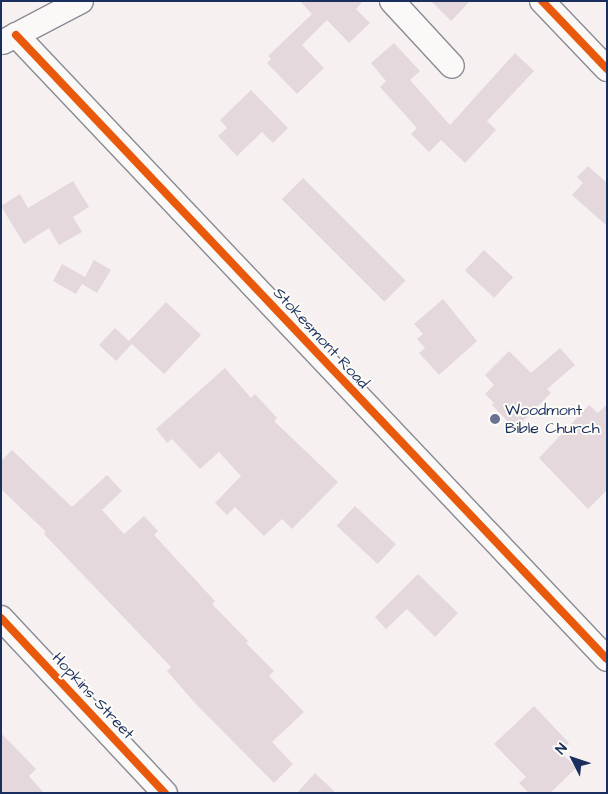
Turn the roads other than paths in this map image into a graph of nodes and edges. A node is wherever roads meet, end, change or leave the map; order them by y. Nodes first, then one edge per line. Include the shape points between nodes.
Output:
1 (81, 1) edge
2 (392, 1) edge
3 (542, 1) edge
4 (9, 39) edge
5 (452, 66) dead end
6 (607, 69) edge
7 (1, 618) edge
8 (607, 659) edge
9 (165, 793) edge

1 - 4 street
2 - 5 street
3 - 6 street
4 - 8 street, Stokesmont Road
7 - 9 street, Hopkins Street

